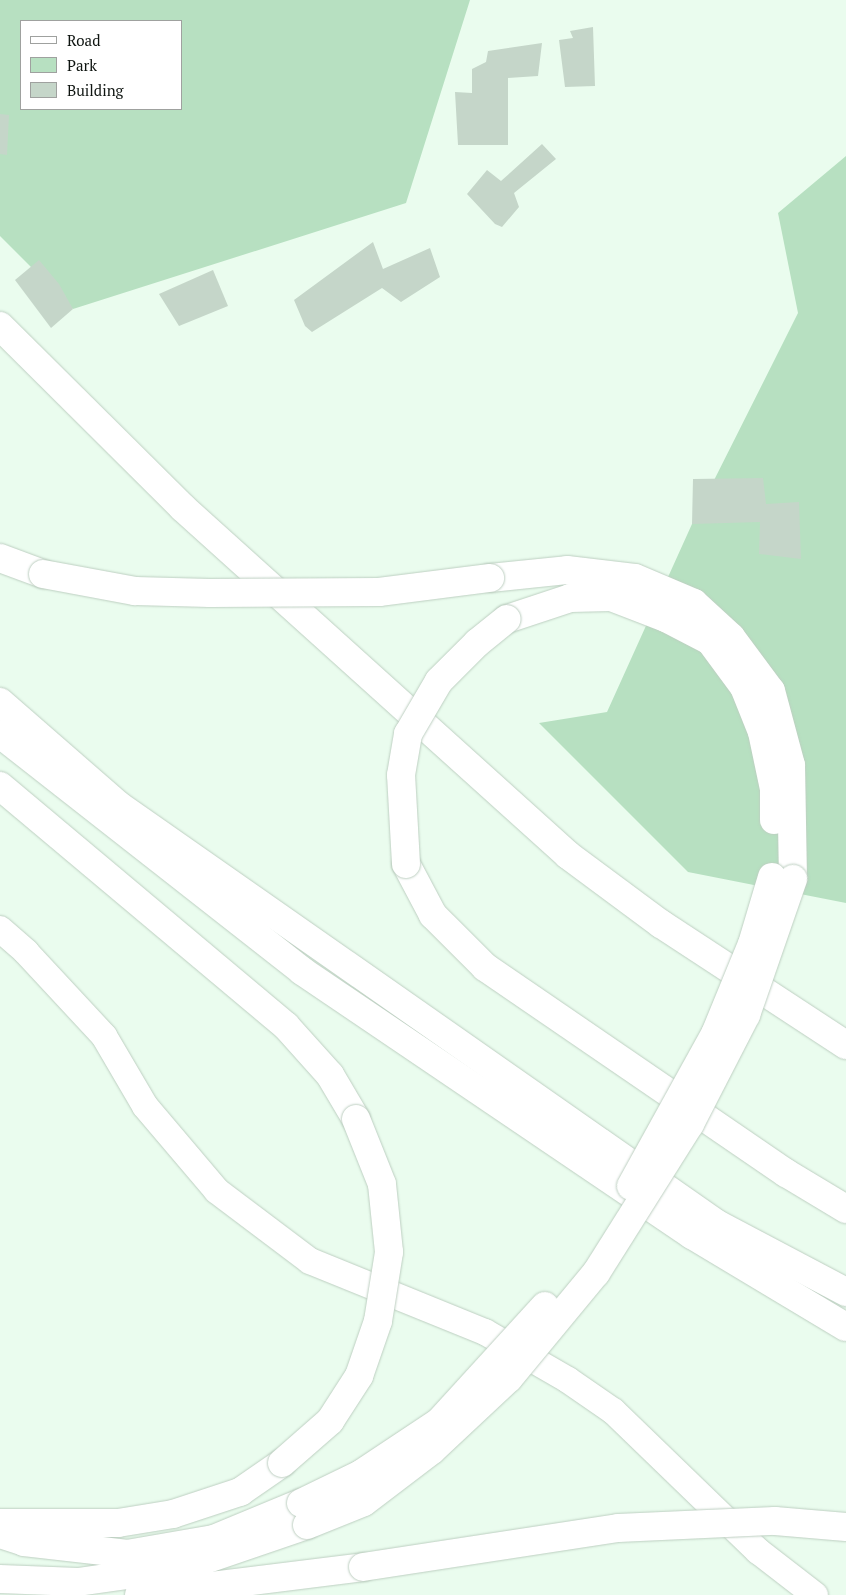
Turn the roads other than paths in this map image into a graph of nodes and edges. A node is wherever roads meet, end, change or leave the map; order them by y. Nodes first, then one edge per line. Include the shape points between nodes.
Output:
1 (0, 326) edge
2 (0, 558) edge
3 (0, 702) edge
4 (0, 734) edge
5 (0, 786) edge
6 (782, 878) junction
7 (0, 929) edge
8 (846, 1045) edge
9 (846, 1208) edge
10 (846, 1292) edge
11 (846, 1327) edge
12 (304, 1514) junction
13 (0, 1523) edge
14 (846, 1527) edge
15 (0, 1534) edge
16 (0, 1579) edge
17 (42, 1581) junction
18 (116, 1595) edge
19 (139, 1595) edge
20 (815, 1595) edge

1 - 8 main road via 182,507 568,855 661,924
2 - 6 main road, bridge via 43,574 135,592 378,592 567,570 635,578 694,604 731,637 771,692 791,765
3 - 10 main road via 118,805 717,1224
4 - 11 main road via 302,972 692,1235
5 - 13 main road, bridge via 286,1026 330,1075 356,1119 382,1184 388,1252 378,1320 359,1376 330,1421 282,1463 240,1492 173,1514 118,1522
6 - 9 main road, bridge via 775,855 774,789 762,732 744,687 710,641 666,618 610,598 570,598 507,619 477,642 439,681 408,734 400,775 406,864 434,915 485,966 786,1173
6 - 12 main road, bridge via 746,1016 690,1124 596,1274 509,1378 432,1450 364,1502
7 - 20 street via 26,952 104,1036 145,1106 217,1191 310,1261 485,1332 568,1380 613,1411 758,1551
12 - 15 main road via 214,1539 127,1554 24,1542
12 - 17 main road via 184,1568 78,1582
14 - 19 main road, bridge via 775,1521 618,1528 363,1567
16 - 17 main road
17 - 18 main road

